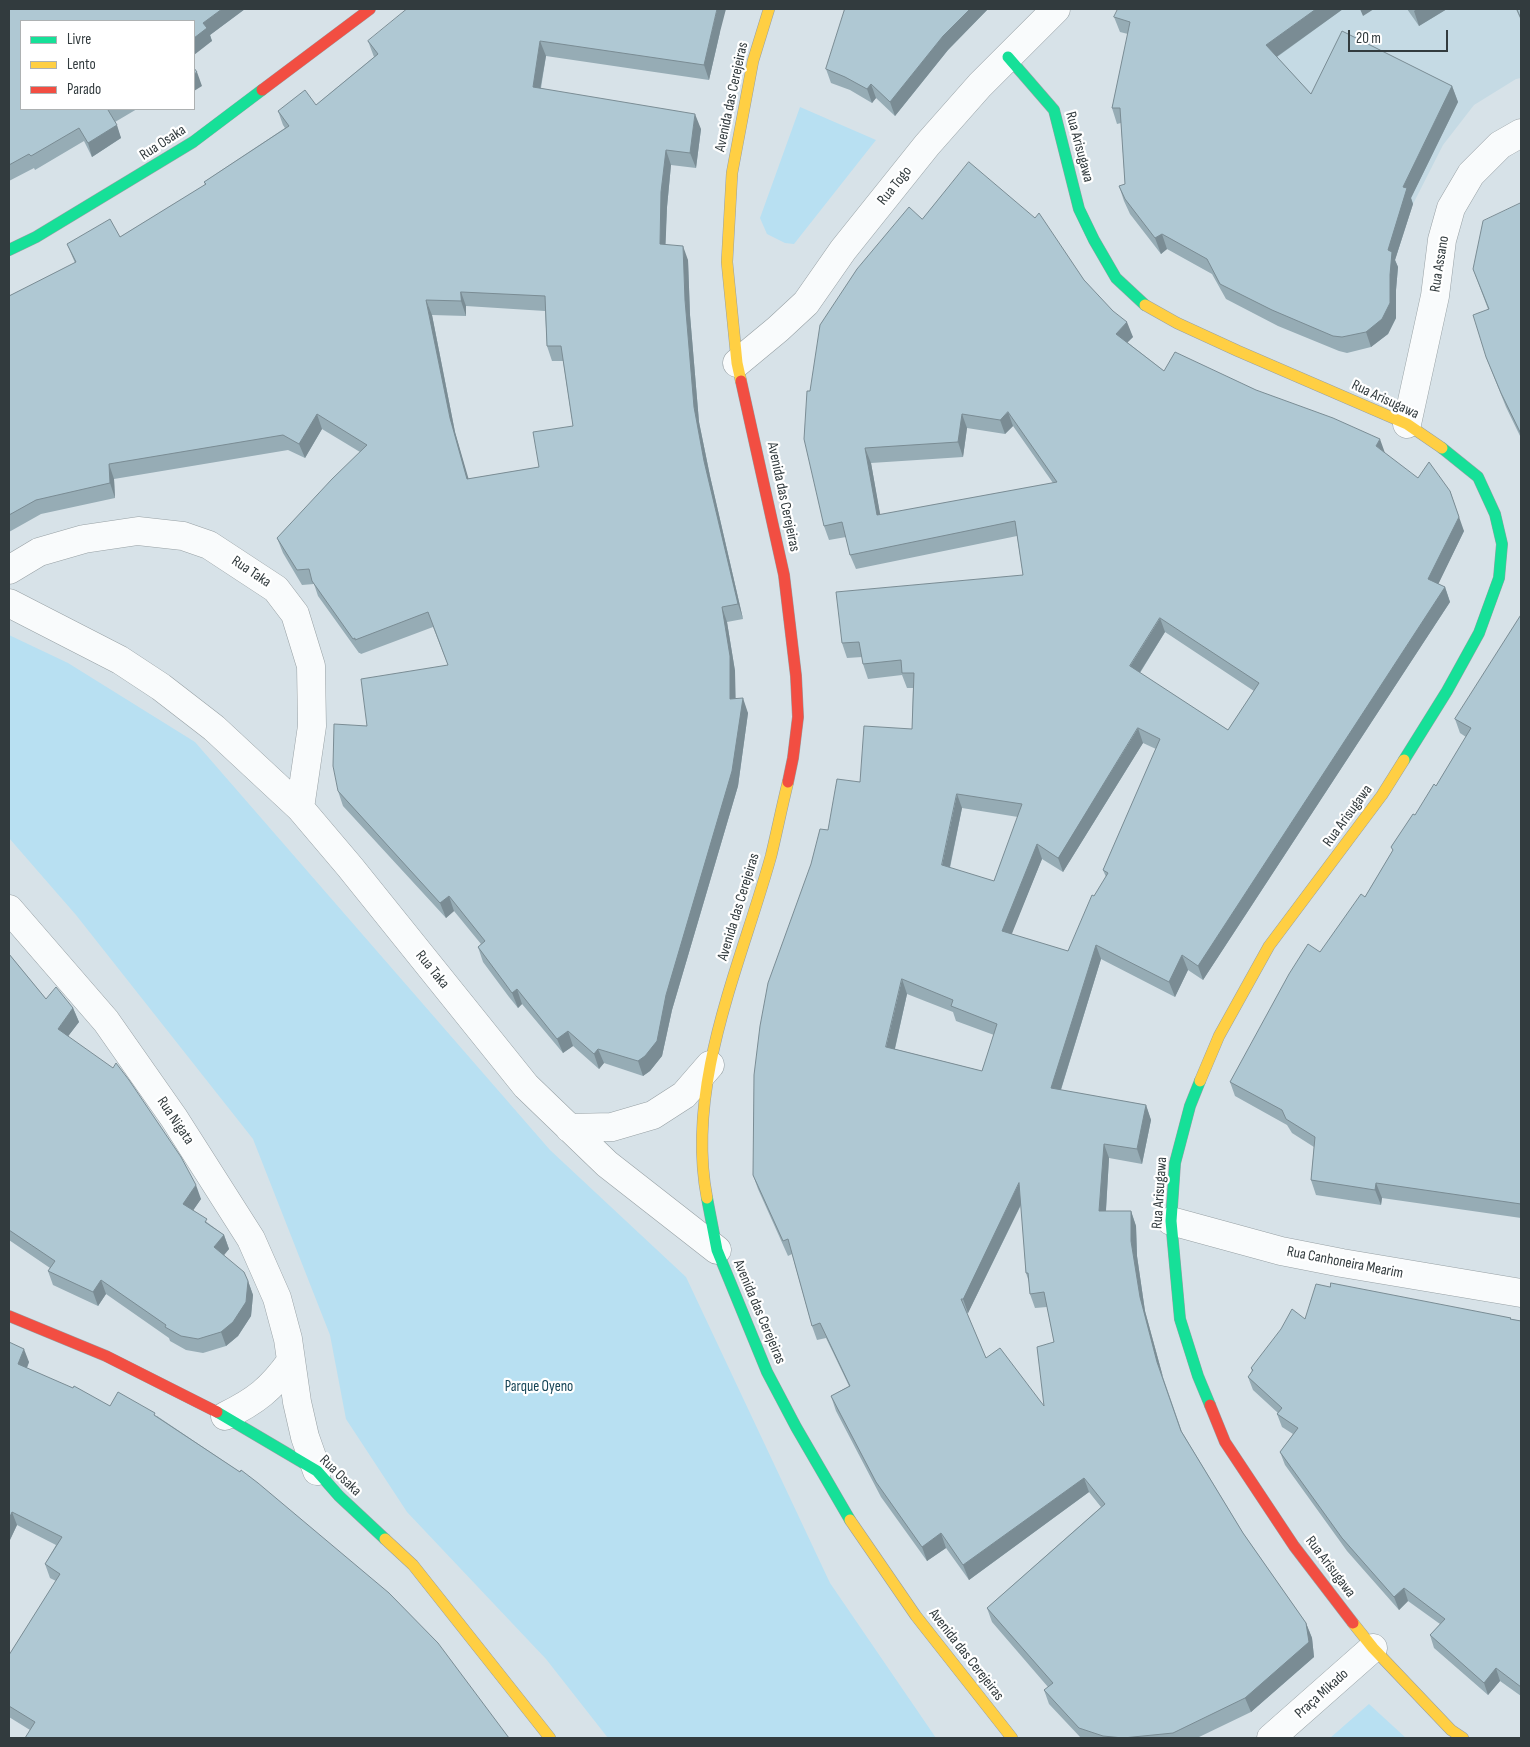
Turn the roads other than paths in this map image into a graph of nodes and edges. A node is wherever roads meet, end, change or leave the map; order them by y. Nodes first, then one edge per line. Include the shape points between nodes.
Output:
1 (370, 9) edge
2 (769, 9) edge
3 (1056, 9) edge
4 (1008, 57) junction
5 (1521, 133) edge
6 (9, 250) edge
7 (737, 363) junction
8 (1407, 424) junction
9 (9, 570) edge
10 (9, 603) edge
11 (300, 808) junction
12 (9, 909) edge
13 (710, 1064) junction
14 (570, 1128) junction
15 (1171, 1221) junction
16 (717, 1250) junction
17 (1521, 1293) edge
18 (9, 1316) edge
19 (291, 1361) junction
20 (225, 1416) junction
21 (317, 1471) junction
22 (1373, 1648) junction
23 (550, 1738) edge
24 (1012, 1738) edge
25 (1271, 1738) edge
26 (1463, 1738) edge

1 - 6 street, Rua Osaka via 193,142
2 - 7 street, Avenida das Cerejeiras via 753,61 732,173 728,262
3 - 4 street, Rua Togo
4 - 7 street, Rua Togo via 927,145 843,250 806,303
4 - 8 street, Rua Arisugawa via 1054,110 1079,209 1116,278 1142,304 1238,352
5 - 8 street, Rua Assano via 1500,145 1471,174 1451,208
7 - 13 street, Avenida das Cerejeiras via 784,575 798,718 794,758 771,855
8 - 15 street, Rua Arisugawa via 1478,477 1495,514 1502,544 1499,578 1479,633 1447,691 1382,795 1269,946 1219,1036 1190,1106 1175,1163
9 - 11 street, Rua Taka via 39,552 84,539 138,530 183,536 209,545 276,589 295,614 311,666 312,726
10 - 11 street, Rua Taka via 120,660 161,687 214,728
11 - 14 street, Rua Taka via 526,1086
12 - 19 street, Rua Nigata via 106,1022 174,1118 251,1240 277,1298
13 - 14 street via 684,1095 653,1115 612,1127
13 - 16 street, Avenida das Cerejeiras via 701,1145
14 - 16 street, Rua Taka via 607,1164
15 - 17 street, Rua Canhoneira Mearim via 1281,1251
15 - 22 street, Rua Arisugawa via 1180,1319 1198,1376 1225,1442 1294,1546
16 - 24 street, Avenida das Cerejeiras via 767,1372 846,1512 916,1616
18 - 20 street, Rua Osaka via 106,1356
19 - 20 street via 276,1382 249,1404
19 - 21 street, Rua Nigata via 305,1437
20 - 21 street, Rua Osaka
21 - 23 street, Rua Osaka via 413,1565
22 - 25 street, Praça Mikado
22 - 26 street, Rua Arisugawa via 1450,1730

